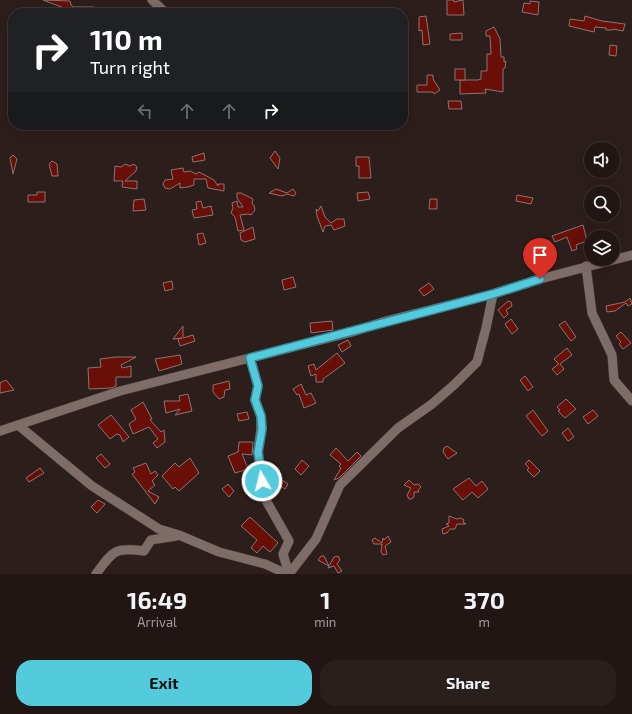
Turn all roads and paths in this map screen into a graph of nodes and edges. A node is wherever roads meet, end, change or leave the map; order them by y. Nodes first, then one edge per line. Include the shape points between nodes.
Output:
1 (152, 0) edge
2 (161, 8) edge
3 (632, 255) edge
4 (620, 258) edge
5 (586, 266) joint
6 (493, 294) junction
7 (250, 358) junction
8 (632, 400) edge
9 (18, 425) junction
10 (0, 431) edge
11 (179, 535) junction
12 (96, 574) edge
13 (288, 574) edge

1 - 2 street
3 - 4 street
5 - 6 street
5 - 8 street via 592,313 612,355 614,380
6 - 7 street
6 - 13 street via 477,362 455,384 398,428 340,485 316,539
7 - 9 street via 120,391
7 - 13 street via 258,386 255,400 261,416 262,429 258,452 262,481 267,502 289,541 283,554
9 - 10 street
9 - 11 street via 92,486 159,529
11 - 12 street via 150,540 144,551 128,549 112,553
11 - 13 street via 219,552 265,564

